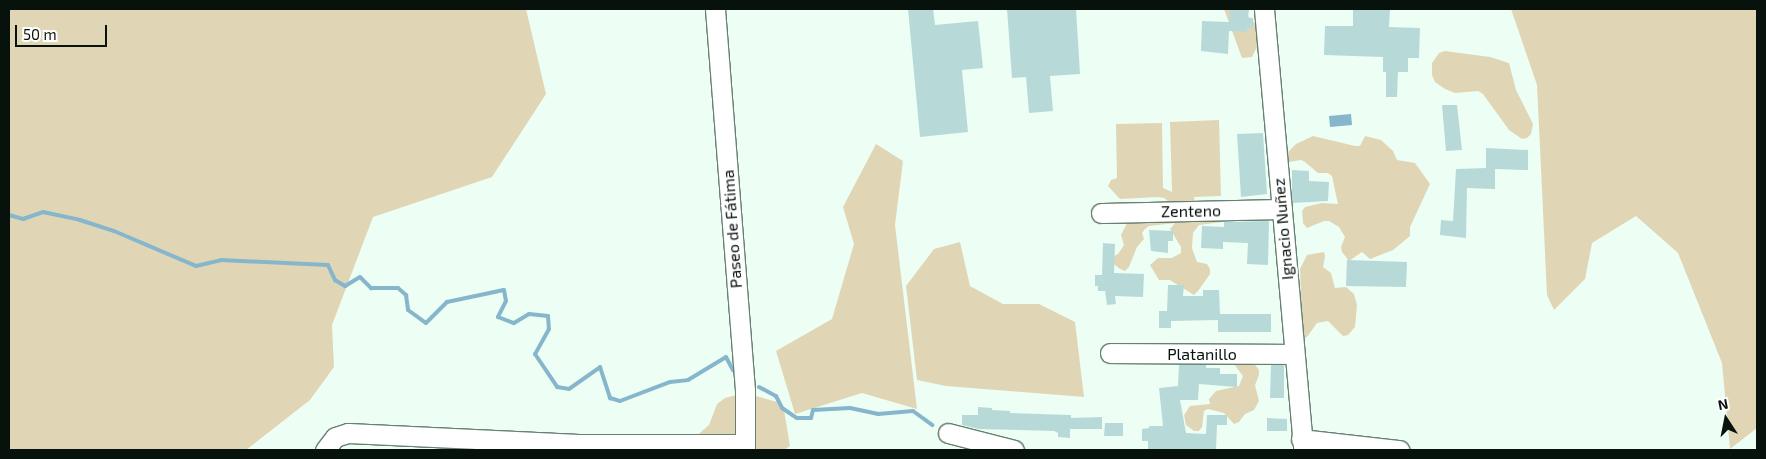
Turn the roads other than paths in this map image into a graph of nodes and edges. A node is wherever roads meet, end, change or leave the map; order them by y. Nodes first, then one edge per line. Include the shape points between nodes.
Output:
1 (715, 9) edge
2 (1264, 9) edge
3 (1282, 209) junction
4 (1101, 213) dead end
5 (1110, 354) dead end
6 (1294, 354) junction
7 (948, 433) dead end
8 (1302, 445) edge
9 (579, 447) edge
10 (745, 447) edge
11 (325, 450) edge
12 (1014, 450) edge
13 (1399, 450) edge

1 - 10 street, Paseo de Fátima via 745,391
2 - 3 street, Ignacio Nuñez
3 - 4 street, Zenteno
3 - 6 street, Ignacio Nuñez
5 - 6 street, Platanillo
6 - 8 street, Ignacio Nuñez
7 - 12 street
8 - 13 street
9 - 10 street
9 - 11 street via 348,433 335,438

